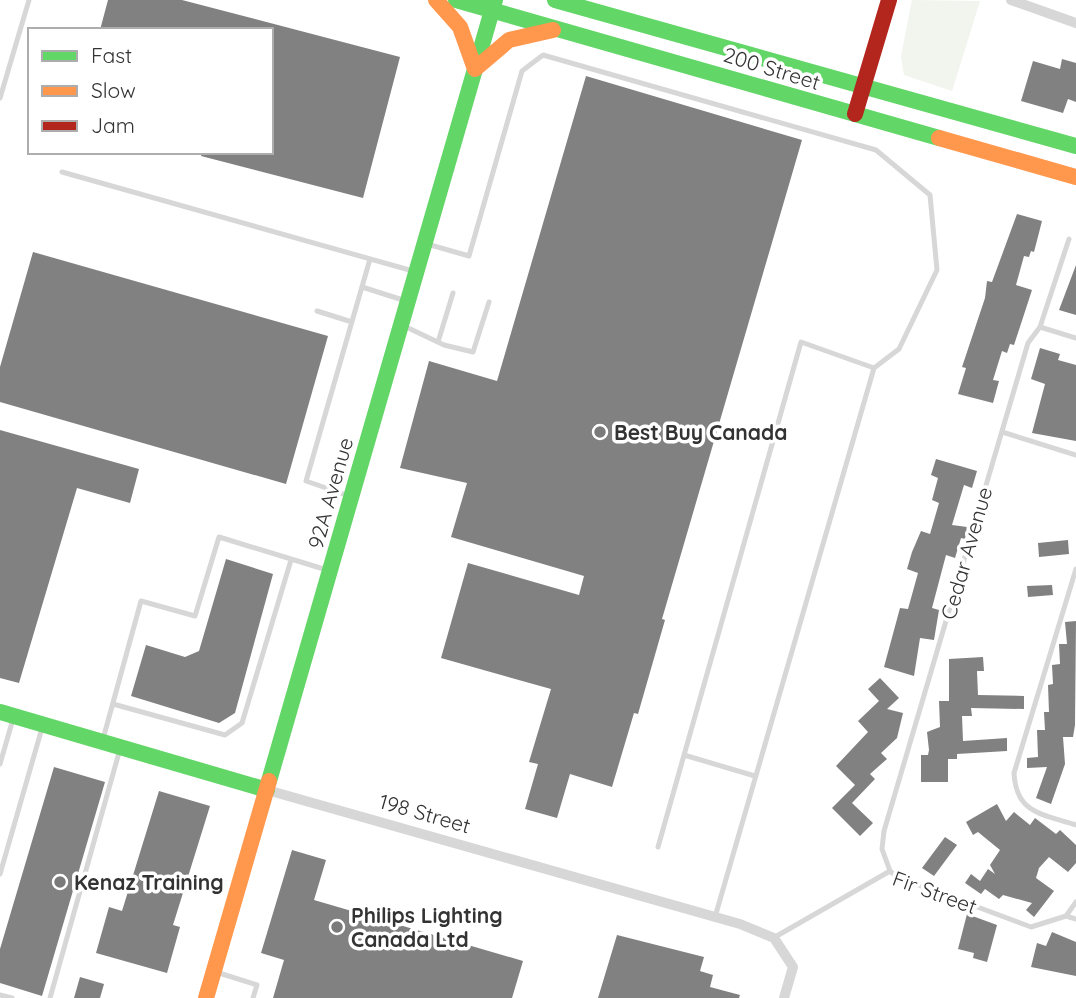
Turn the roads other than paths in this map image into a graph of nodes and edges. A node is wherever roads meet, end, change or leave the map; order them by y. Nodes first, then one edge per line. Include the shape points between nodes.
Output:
1 (29, 0) edge
2 (436, 0) edge
3 (456, 0) edge
4 (889, 0) edge
5 (1011, 0) edge
6 (559, 1) edge
7 (1037, 4) edge
8 (494, 5) edge
9 (1076, 23) edge
10 (556, 29) junction
11 (474, 69) junction
12 (863, 88) junction
13 (0, 98) edge
14 (855, 114) junction
15 (1076, 146) edge
16 (62, 172) dead end
17 (1076, 177) edge
18 (1069, 239) dead end
19 (424, 243) junction
20 (370, 259) junction
21 (416, 272) junction
22 (362, 287) junction
23 (453, 293) dead end
24 (407, 302) junction
25 (489, 302) dead end
26 (317, 311) dead end
27 (352, 322) junction
28 (401, 324) junction
29 (1040, 327) junction
30 (1076, 338) edge
31 (438, 342) junction
32 (874, 368) junction
33 (1002, 432) junction
34 (1076, 455) edge
35 (351, 496) junction
36 (291, 560) junction
37 (1076, 569) edge
38 (330, 570) junction
39 (113, 704) junction
40 (7, 714) edge
41 (43, 724) junction
42 (103, 742) junction
43 (121, 747) junction
44 (684, 755) junction
45 (0, 764) edge
46 (755, 776) junction
47 (267, 790) junction
48 (1076, 825) edge
49 (659, 847) dead end
50 (890, 871) junction
51 (0, 874) edge
52 (1076, 902) edge
53 (1066, 916) junction
54 (715, 917) junction
55 (1076, 919) edge
56 (774, 938) junction
57 (214, 971) junction
58 (0, 995) edge
59 (12, 998) edge
60 (50, 998) edge
61 (206, 998) edge
62 (253, 998) edge
63 (784, 998) edge

1 - 13 lane
2 - 11 street via 460,27
3 - 8 street, 200 Street
4 - 12 street
5 - 7 street
6 - 12 street, 200 Street
7 - 9 street
8 - 10 street, 200 Street
8 - 11 street, 92A Avenue
10 - 11 street via 509,40
10 - 14 street, 200 Street
11 - 19 street, 92A Avenue
12 - 14 street
12 - 15 street, 200 Street
14 - 17 street, 200 Street
16 - 20 lane
18 - 29 lane, Cedar Avenue
19 - 21 street, 92A Avenue
19 - 32 lane via 469,256 522,71 543,55 876,150 930,195 937,270 900,349
20 - 21 lane
20 - 22 lane
21 - 24 street, 92A Avenue
22 - 24 lane
22 - 27 lane
23 - 31 lane
24 - 28 street, 92A Avenue
25 - 31 lane via 473,352
26 - 27 lane
27 - 35 lane via 306,481
28 - 31 lane
28 - 35 street, 92A Avenue
29 - 30 lane
29 - 33 lane, Cedar Avenue via 1028,344
32 - 44 lane via 802,342
32 - 46 lane
33 - 34 lane
33 - 50 lane, Cedar Avenue via 884,831 883,849
35 - 38 street, 92A Avenue
36 - 38 lane
36 - 39 lane via 242,723 225,735
36 - 39 lane via 219,537 195,616 141,601
37 - 48 lane via 1014,773 1018,797 1025,806
38 - 47 street, 92A Avenue
39 - 42 lane
40 - 41 street, 198 Street
40 - 45 lane
41 - 42 street, 198 Street
41 - 51 lane
42 - 43 street, 198 Street
43 - 47 street, 198 Street
43 - 60 lane
44 - 46 lane
44 - 49 lane
46 - 54 lane
47 - 54 street, 198 Street
47 - 57 street, 92A Avenue
50 - 53 lane, Fir Street via 1031,927
50 - 56 lane, Fir Street
52 - 53 lane
53 - 55 lane
54 - 56 street, 198 Street
56 - 63 street via 793,967
57 - 61 street, 92A Avenue
57 - 62 lane via 257,985
58 - 59 lane

